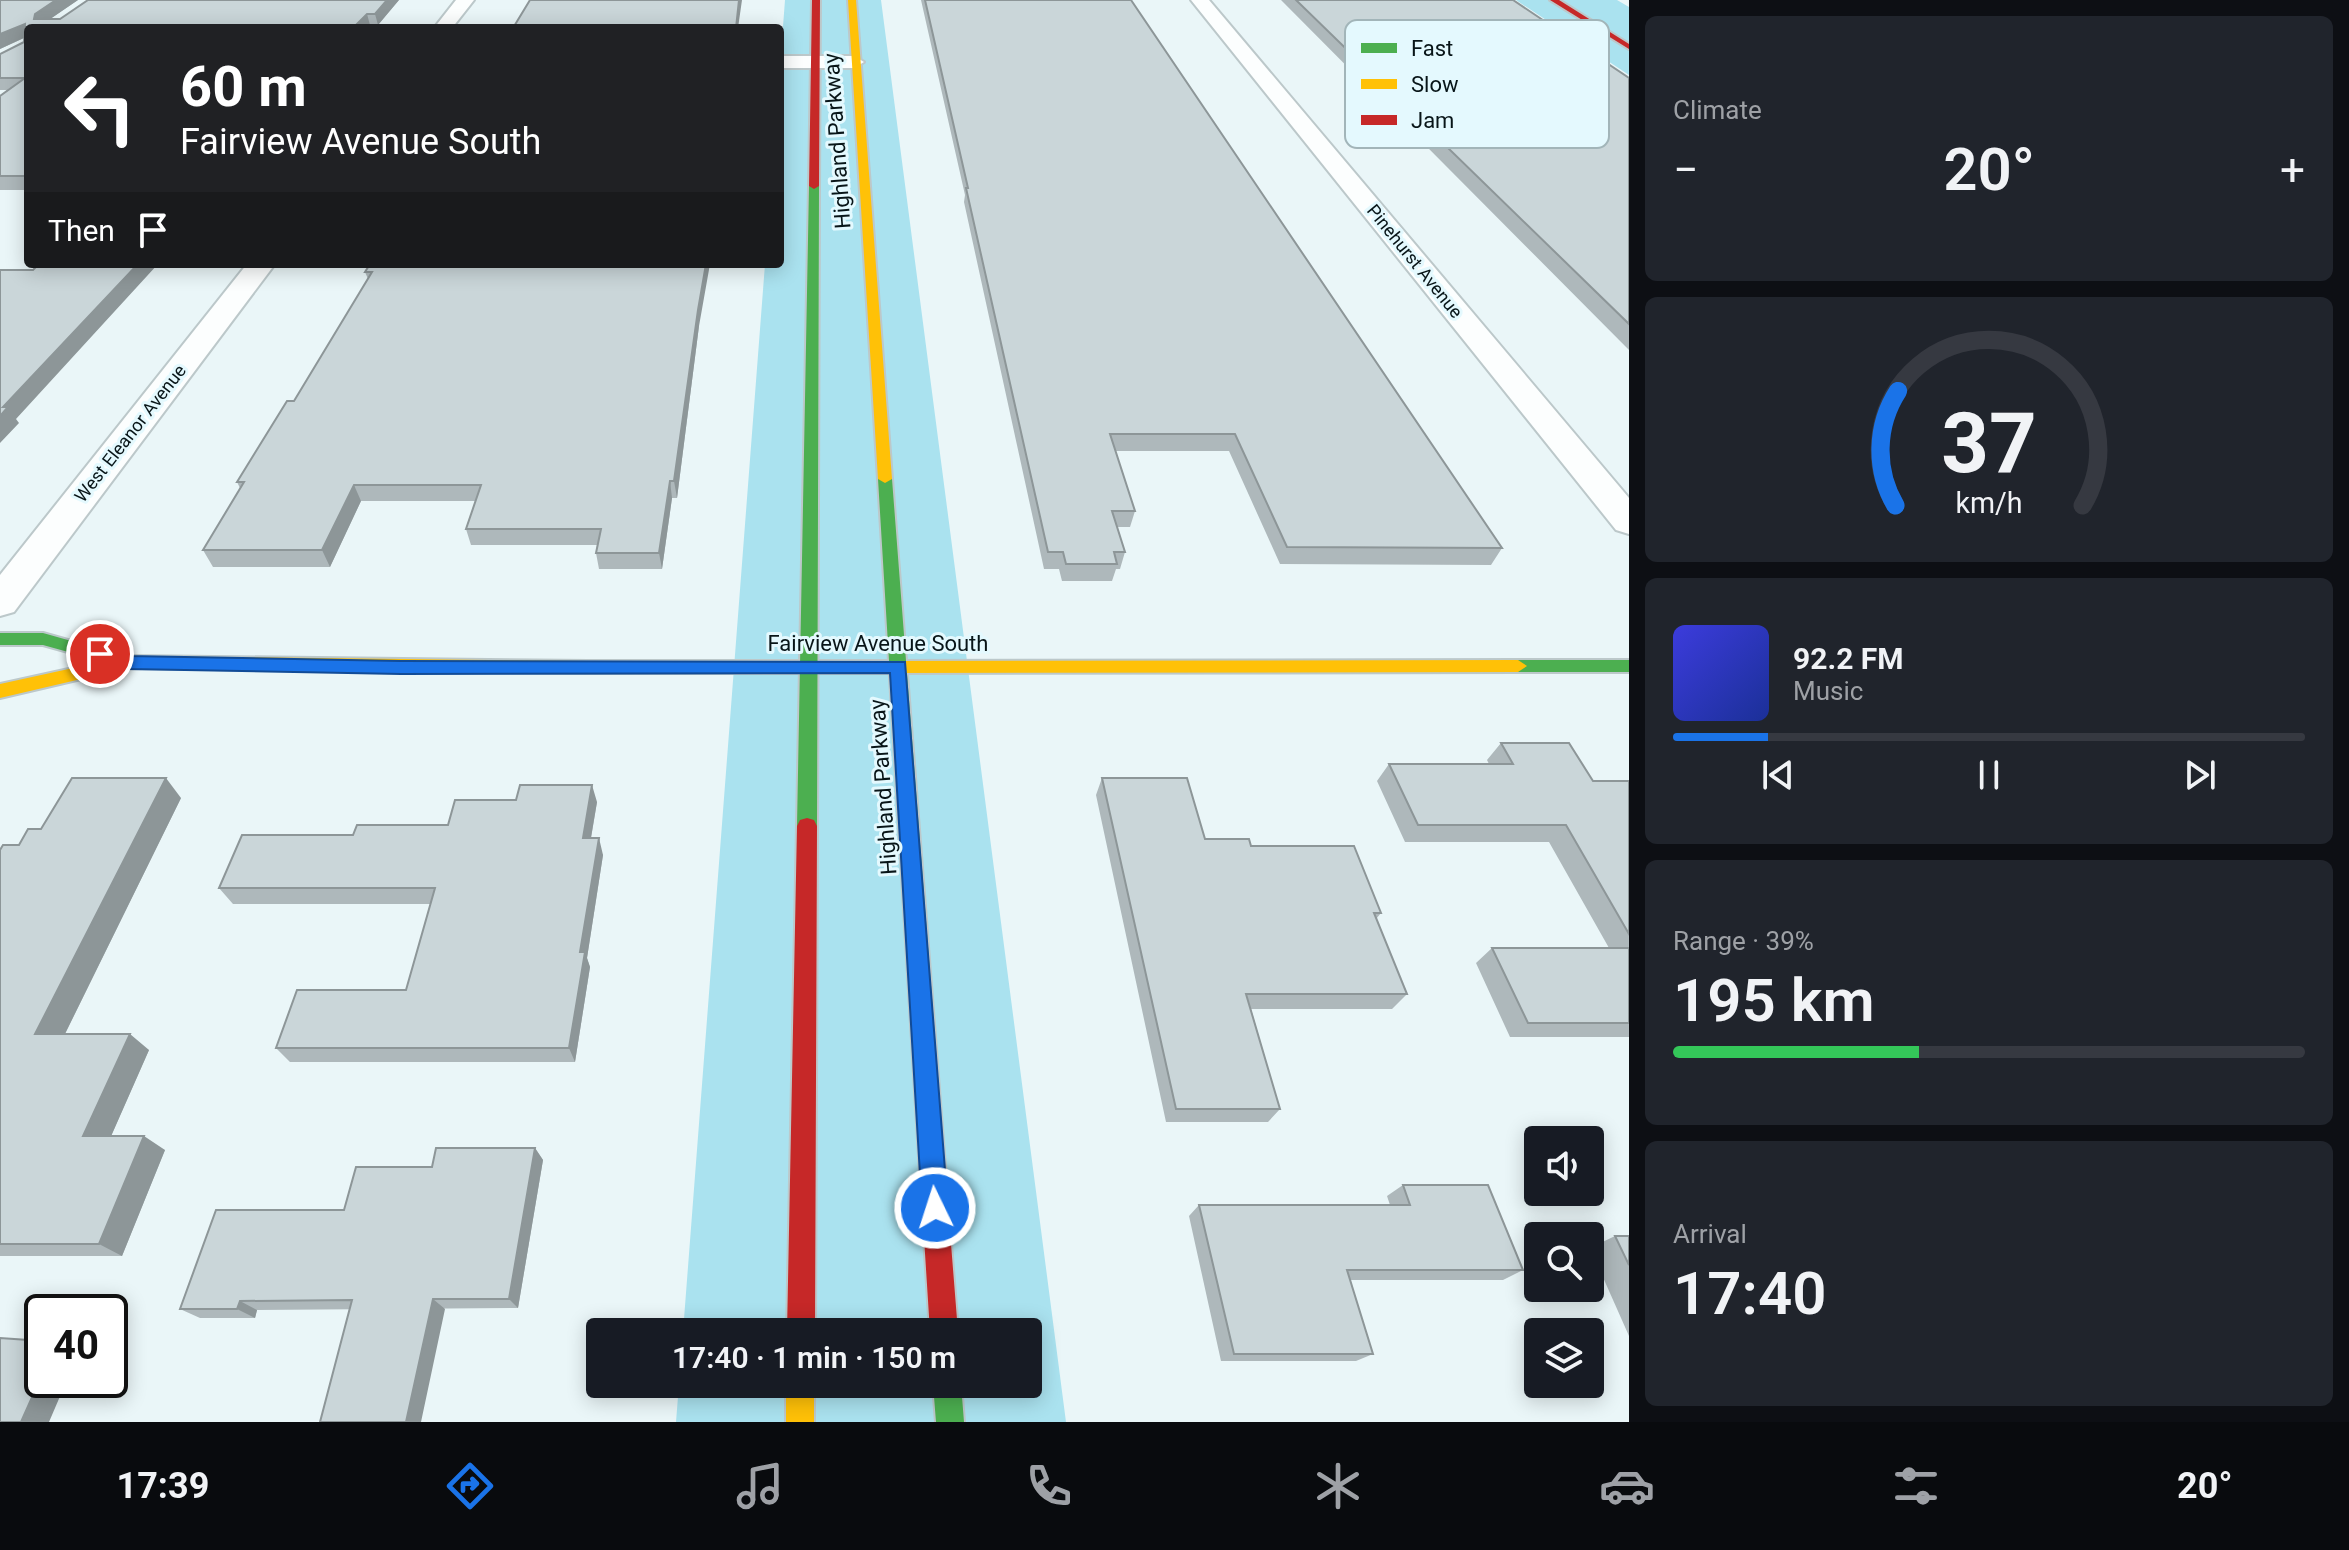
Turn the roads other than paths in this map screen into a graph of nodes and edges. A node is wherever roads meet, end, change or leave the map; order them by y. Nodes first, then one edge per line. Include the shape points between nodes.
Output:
1 (465, 0) edge
2 (816, 0) edge
3 (852, 0) edge
4 (1200, 0) edge
5 (1554, 0) edge
6 (1581, 0) edge
7 (1586, 20) edge
8 (446, 24) edge
9 (1629, 29) edge
10 (1609, 34) edge
11 (1629, 47) edge
12 (784, 62) edge
13 (815, 62) junction
14 (854, 62) junction
15 (258, 268) edge
16 (1629, 522) edge
17 (0, 602) edge
18 (0, 639) edge
19 (128, 662) junction
20 (1629, 666) edge
21 (809, 667) junction
22 (898, 667) junction
23 (0, 691) edge
24 (801, 1318) edge
25 (943, 1318) edge
26 (800, 1398) edge
27 (948, 1398) edge
28 (800, 1422) edge
29 (950, 1422) edge

1 - 8 street
2 - 13 street, Highland Parkway
3 - 14 street, Highland Parkway
4 - 16 street, Pinehurst Avenue
5 - 7 street
6 - 9 street
10 - 11 street
12 - 13 street
13 - 14 street
13 - 21 street, Highland Parkway
14 - 22 street, Highland Parkway
15 - 17 street, West Eleanor Avenue
18 - 19 street, Fairview Avenue South via 43,639
19 - 21 street, Fairview Avenue South
19 - 23 street, Fairview Avenue South
20 - 22 street, Fairview Avenue South
21 - 22 street, Fairview Avenue South
21 - 24 street, Highland Parkway
22 - 25 street, Highland Parkway
26 - 28 street
27 - 29 street

